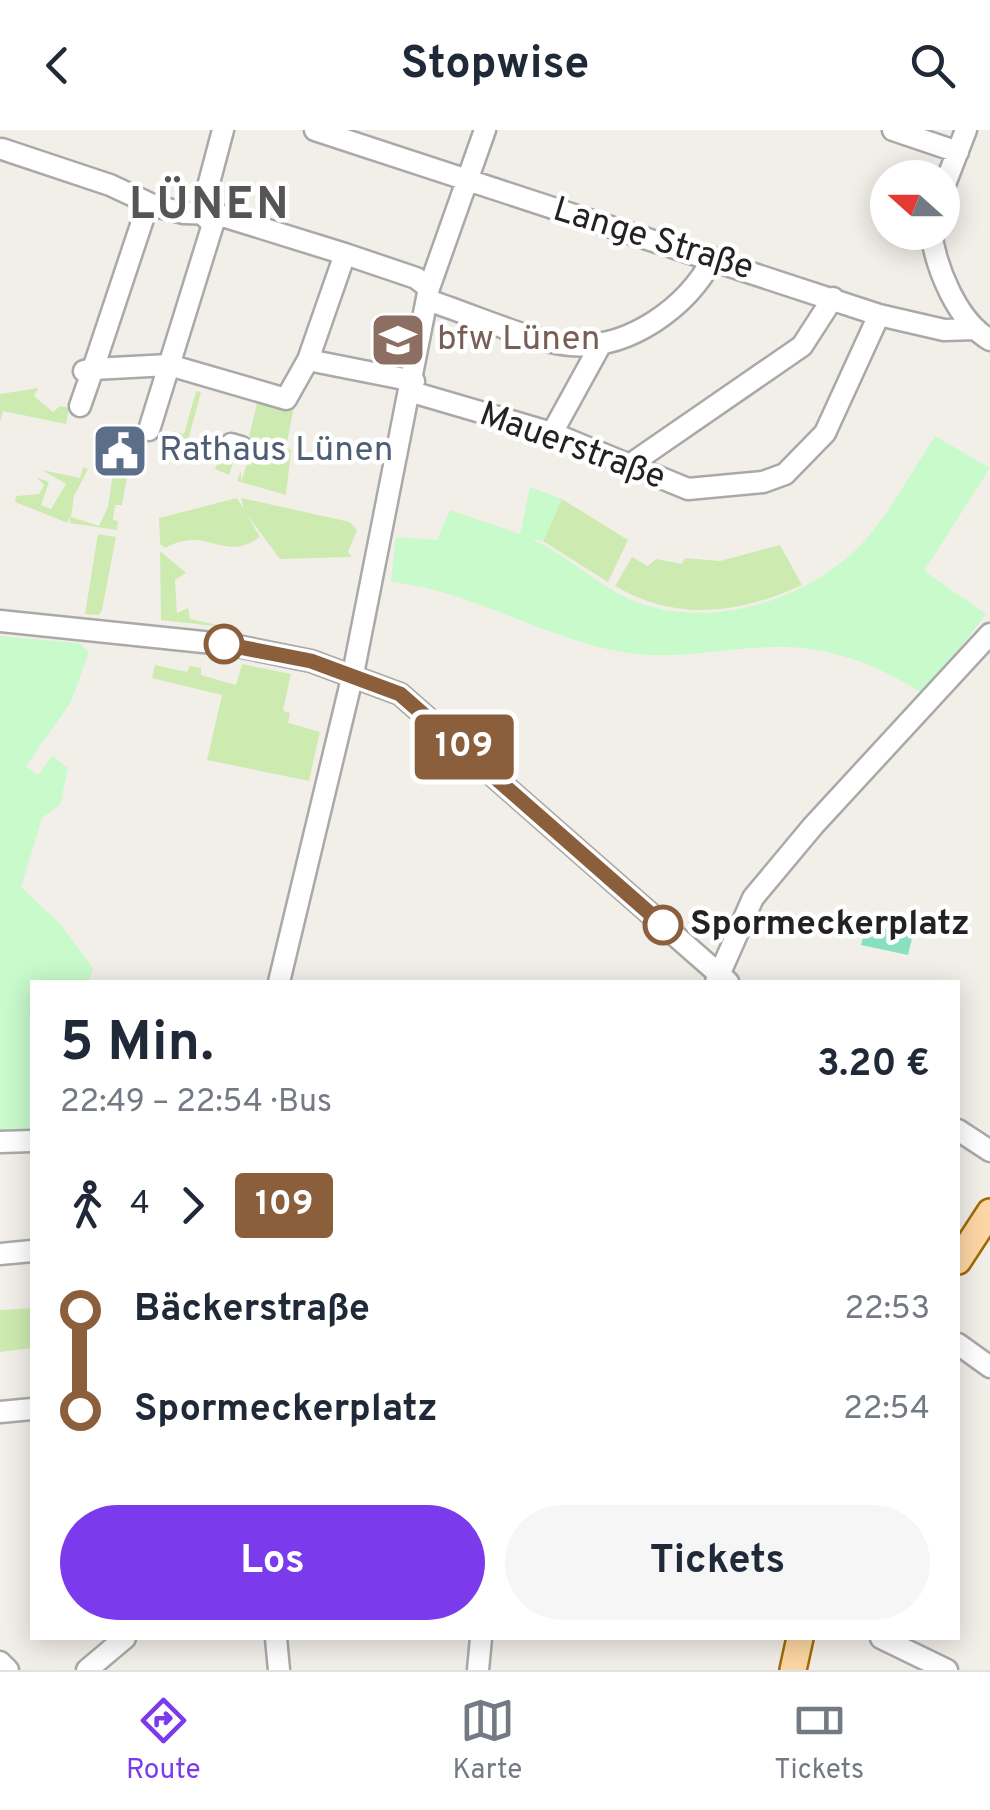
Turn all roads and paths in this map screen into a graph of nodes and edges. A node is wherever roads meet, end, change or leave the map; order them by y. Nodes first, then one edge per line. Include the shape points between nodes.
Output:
1 (223, 130) edge
2 (485, 130) edge
3 (893, 130) edge
4 (966, 130) edge
5 (329, 132) edge
6 (2, 150) edge
7 (958, 152) junction
8 (955, 160) edge
9 (466, 180) junction
10 (143, 214) junction
11 (207, 219) junction
12 (936, 250) edge
13 (345, 254) junction
14 (713, 258) junction
15 (430, 294) junction
16 (833, 298) junction
17 (880, 315) junction
18 (983, 334) edge
19 (601, 344) junction
20 (308, 360) junction
21 (169, 365) junction
22 (88, 370) junction
23 (413, 386) junction
24 (80, 406) dead end
25 (149, 430) dead end
26 (552, 433) junction
27 (628, 466) junction
28 (0, 621) edge
29 (990, 634) edge
30 (354, 674) junction
31 (283, 980) edge
32 (721, 980) edge
33 (962, 1134) edge
34 (990, 1138) edge
35 (30, 1141) edge
36 (0, 1142) edge
37 (990, 1151) edge
38 (990, 1212) edge
39 (30, 1251) edge
40 (0, 1254) edge
41 (960, 1258) edge
42 (960, 1346) edge
43 (990, 1368) edge
44 (30, 1409) edge
45 (0, 1412) edge
46 (123, 1640) edge
47 (276, 1640) edge
48 (481, 1640) edge
49 (798, 1640) edge
50 (884, 1640) edge
51 (0, 1662) edge
52 (8, 1670) edge
53 (87, 1670) edge
54 (279, 1670) edge
55 (478, 1670) edge
56 (793, 1670) edge
57 (947, 1670) edge

1 - 11 street
2 - 9 street
3 - 7 street
4 - 7 street
5 - 9 street, Lange Straße
6 - 10 street via 110,185
7 - 8 street
9 - 14 street, Lange Straße
9 - 15 street
10 - 11 street
10 - 22 street
11 - 13 street
11 - 21 street
12 - 18 street via 945,280
13 - 15 street via 416,278
13 - 20 street
14 - 16 street, Lange Straße
14 - 19 street via 696,288 670,311
15 - 19 street via 565,345
15 - 23 street
16 - 17 street, Lange Straße
16 - 27 street via 802,346
17 - 18 street, Lange Straße
17 - 27 street, Mauerstraße via 825,433 784,474 688,489
19 - 26 street
20 - 21 street via 286,399
20 - 23 street, Mauerstraße
21 - 22 street
21 - 25 street
22 - 24 street
23 - 26 street, Mauerstraße
23 - 30 street
26 - 27 street, Mauerstraße
28 - 30 street via 204,640
29 - 32 street via 753,898
30 - 31 street
30 - 32 street via 420,708
33 - 34 street
33 - 37 street
35 - 36 street
38 - 41 main road
39 - 40 street
42 - 43 street
44 - 45 street
46 - 53 street
47 - 54 street
48 - 55 street
49 - 56 main road
50 - 57 street
51 - 52 street

